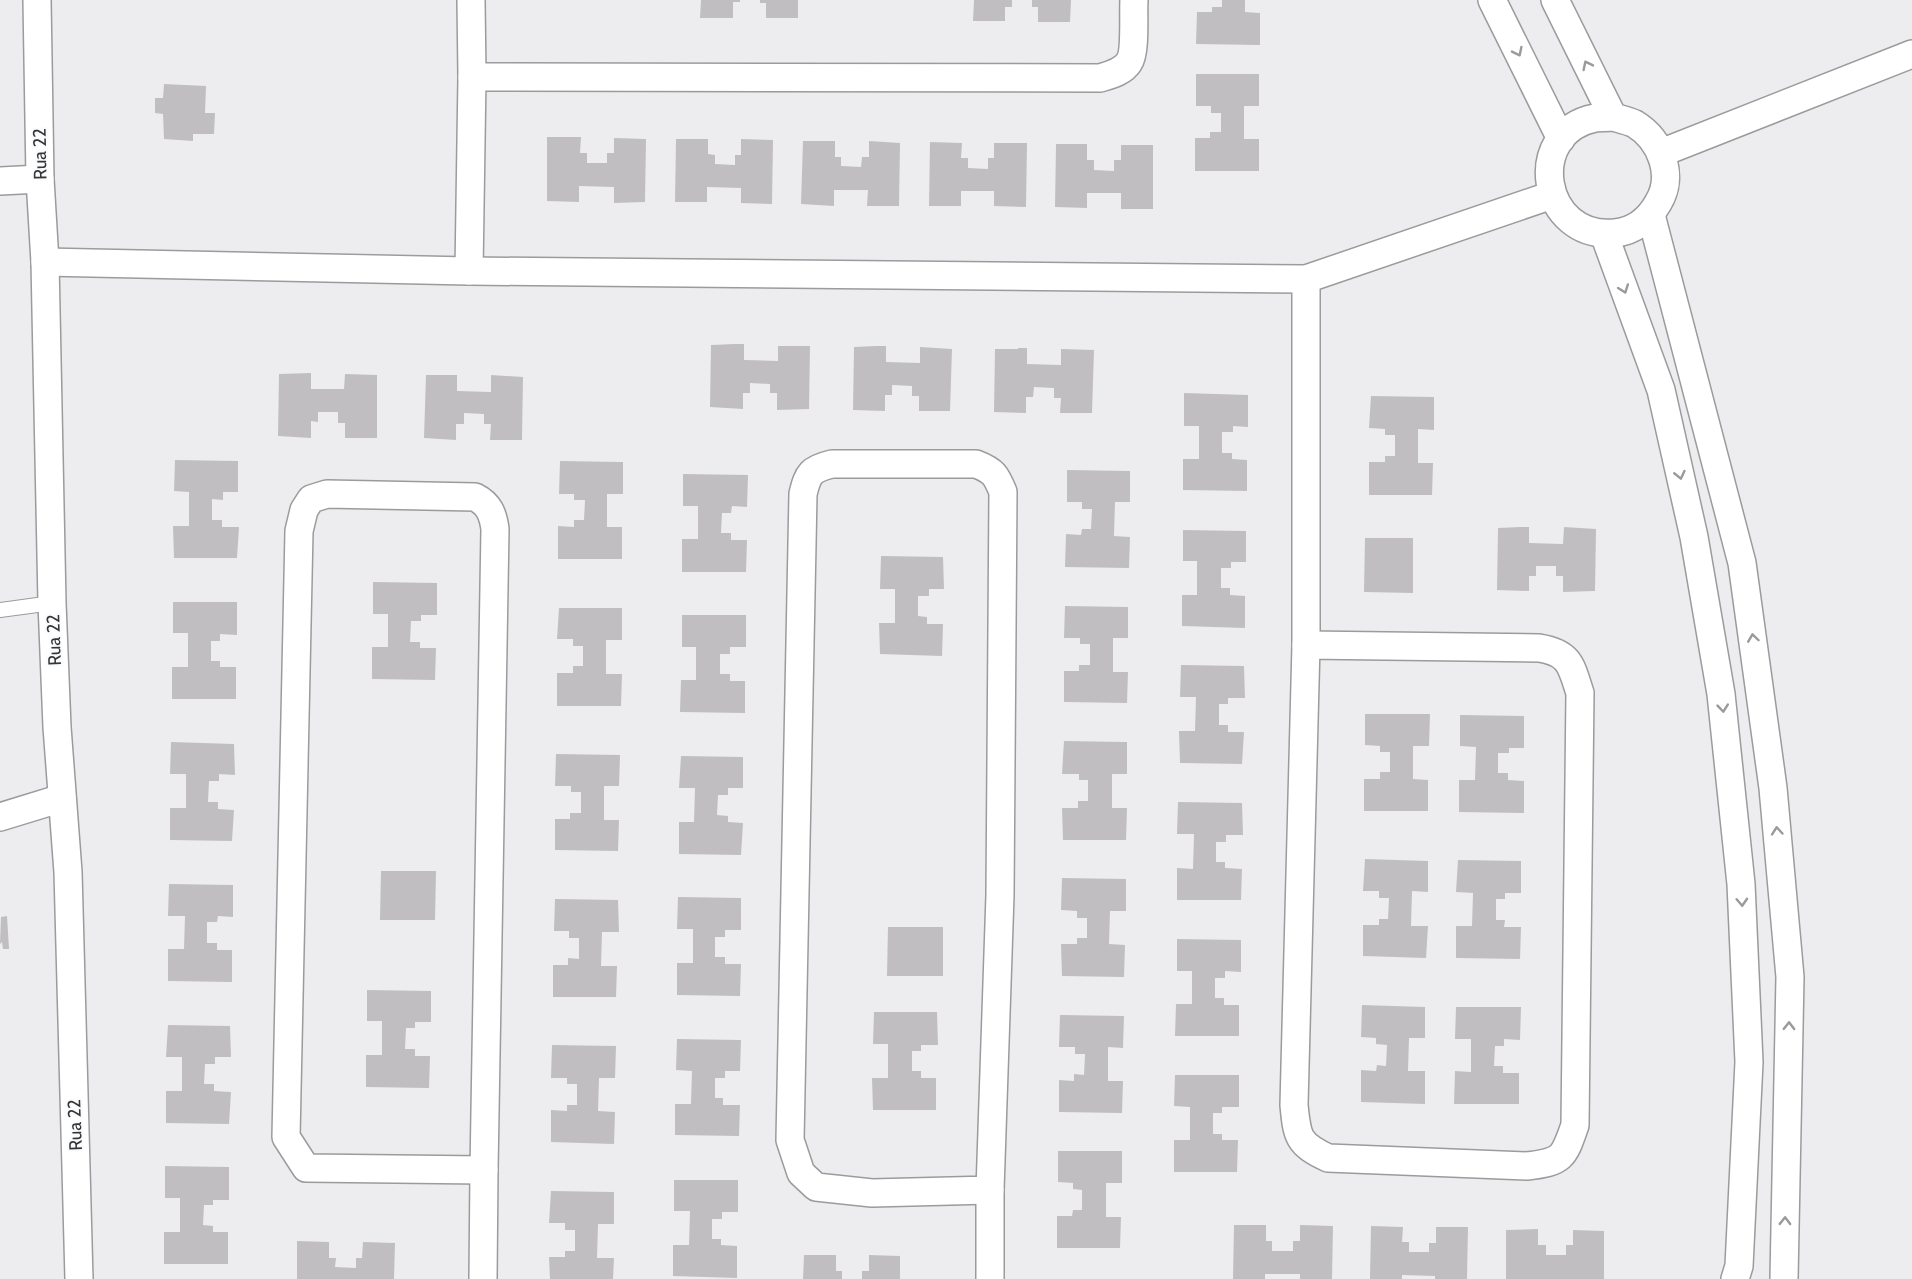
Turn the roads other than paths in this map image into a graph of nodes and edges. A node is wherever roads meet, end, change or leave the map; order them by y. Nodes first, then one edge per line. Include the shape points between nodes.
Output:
1 (38, 0) edge
2 (471, 0) edge
3 (1134, 0) edge
4 (1492, 0) edge
5 (1555, 0) edge
6 (1912, 54) edge
7 (472, 77) junction
8 (1613, 117) junction
9 (1561, 139) junction
10 (1661, 153) junction
11 (40, 179) junction
12 (0, 182) edge
13 (1552, 195) junction
14 (1651, 215) junction
15 (1604, 234) junction
16 (45, 262) junction
17 (469, 271) junction
18 (1305, 279) junction
19 (52, 603) junction
20 (0, 610) edge
21 (1305, 645) junction
22 (62, 798) junction
23 (0, 817) edge
24 (484, 1170) junction
25 (990, 1190) junction
26 (79, 1279) edge
27 (483, 1279) edge
28 (990, 1279) edge
29 (1735, 1279) edge
30 (1784, 1279) edge

1 - 11 street, Rua 22
2 - 7 street
3 - 7 street via 1130,62 1117,73 1100,78
4 -> 9 street
8 -> 5 street
6 - 10 street
7 - 17 street
8 - 9 street via 1594,118
8 - 10 street via 1634,123 1650,136
9 - 13 street via 1551,157 1548,176
10 - 14 street via 1666,174 1663,196
11 - 12 street
11 - 16 street, Rua 22
13 - 15 street via 1563,215 1582,229
13 - 18 street
14 - 15 street via 1638,226
30 -> 14 street via 1790,977 1773,788 1742,564
15 -> 29 street via 1661,390 1694,537 1721,694 1741,884 1749,1062 1739,1266
16 - 17 street
16 - 19 street, Rua 22
17 - 18 street
18 - 21 street
19 - 20 lane
19 - 22 street, Rua 22
21 - 21 street via 1294,1105 1297,1131 1307,1148 1328,1158 1527,1166 1551,1163 1566,1152 1575,1125 1580,693 1574,674 1566,658 1539,648
22 - 23 street
22 - 26 street, Rua 22 via 68,872
24 - 24 street via 493,514 474,497 327,494 311,499 299,531 286,1137 306,1168
24 - 27 street
25 - 25 street via 872,1192 816,1187 801,1173 789,1140 803,494 807,477 816,468 832,464 976,464 992,470 1003,492 1000,895
25 - 28 street

